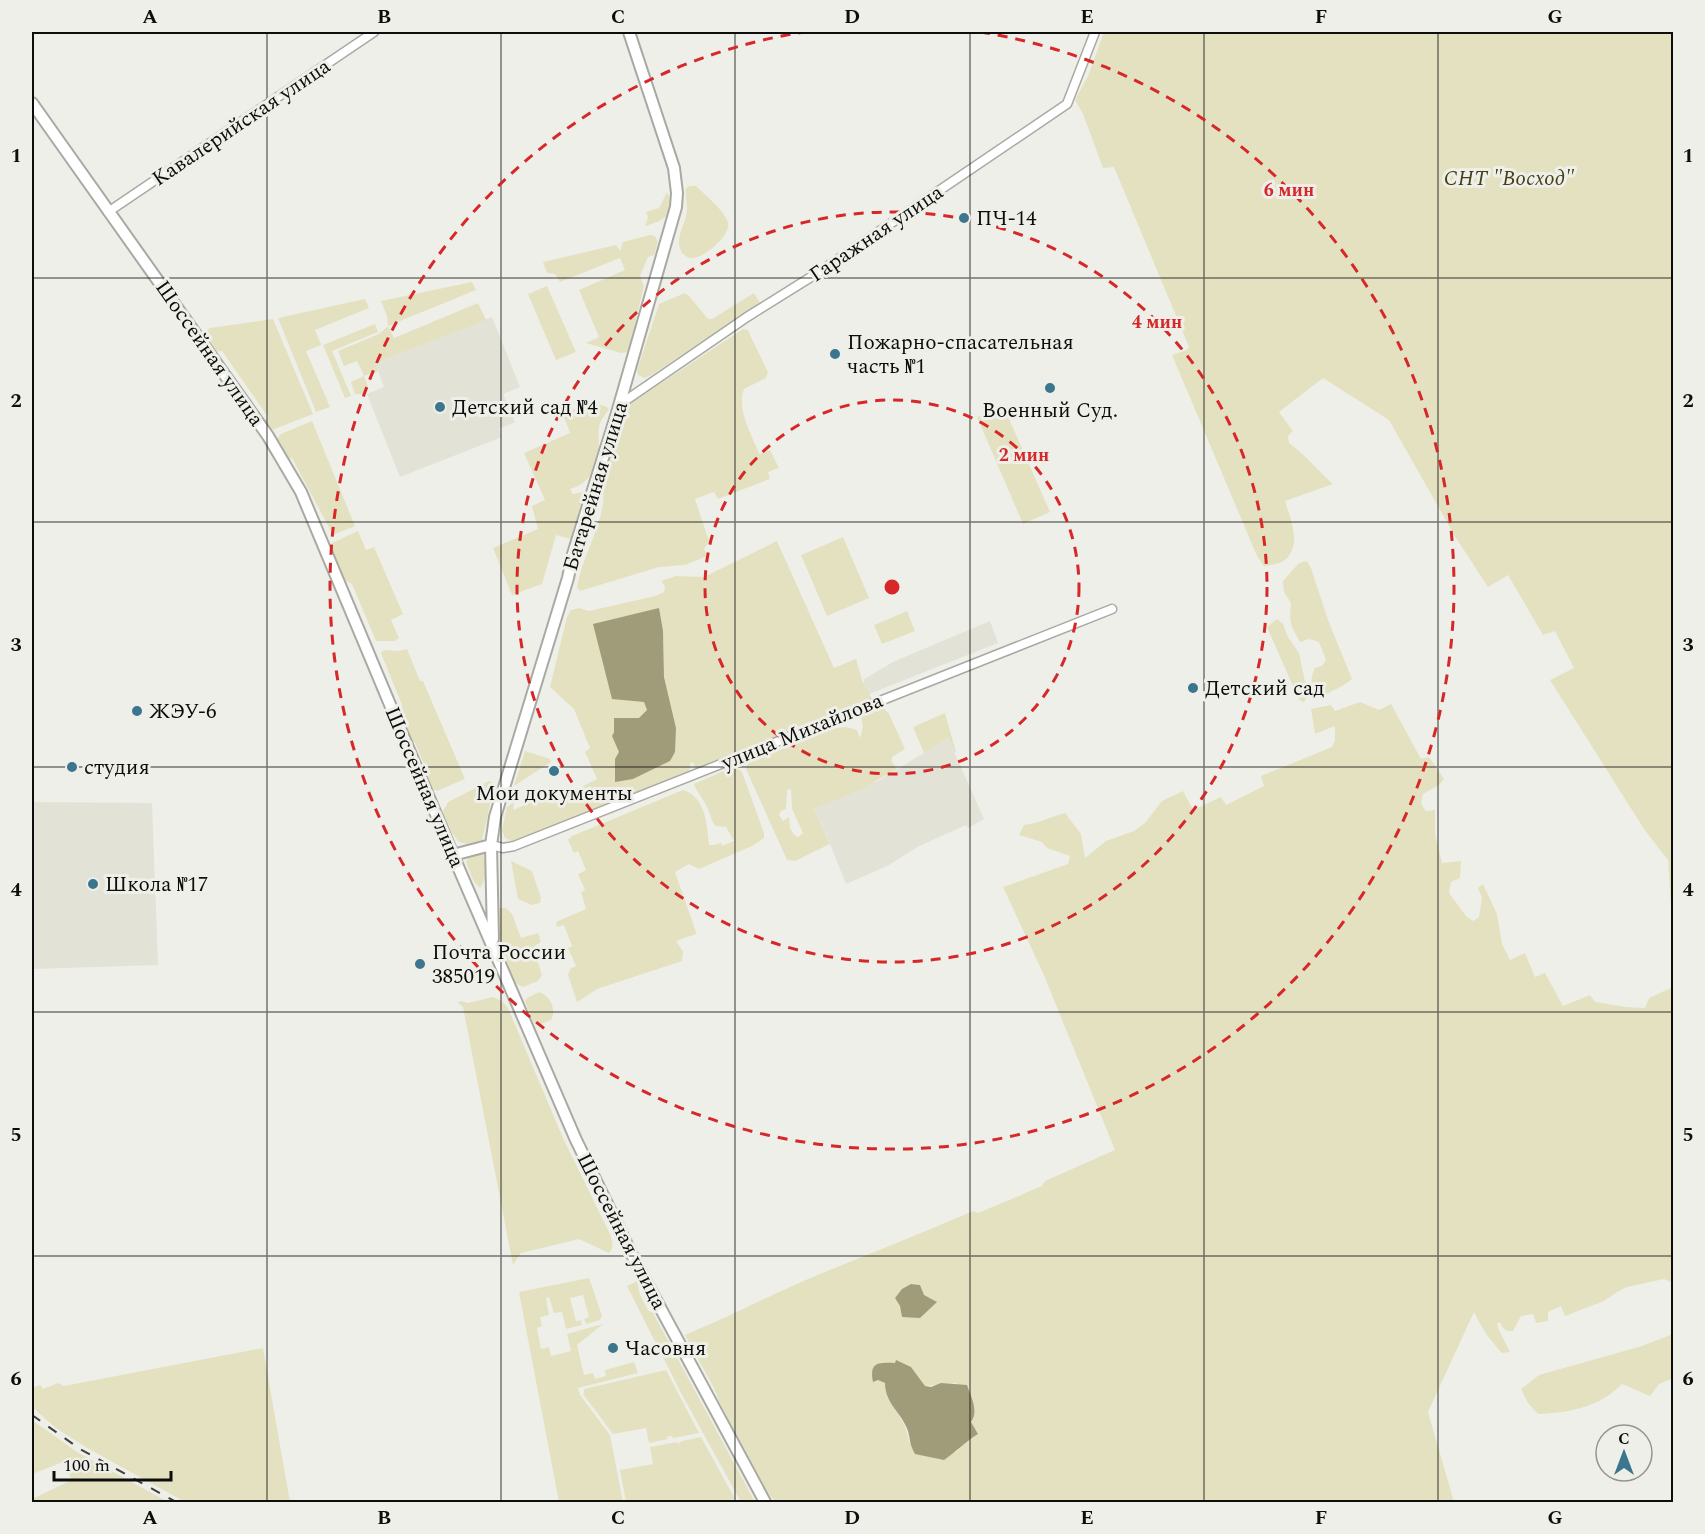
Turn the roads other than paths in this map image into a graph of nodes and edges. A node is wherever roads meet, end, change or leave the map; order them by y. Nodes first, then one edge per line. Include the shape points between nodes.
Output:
1 (374, 32) edge
2 (629, 32) edge
3 (1095, 32) edge
4 (32, 103) edge
5 (108, 212) junction
6 (619, 405) junction
7 (1112, 609) dead end
8 (491, 845) junction
9 (453, 855) junction
10 (493, 945) junction
11 (765, 1503) edge

1 - 5 street, Кавалерийская улица
2 - 6 main road, Батарейная улица via 675,168 677,193 672,224
3 - 6 street, Гаражная улица via 1067,104
4 - 5 main road, Шоссейная улица
5 - 9 main road, Шоссейная улица via 268,436 301,492
6 - 8 main road, Батарейная улица via 511,762
7 - 8 street, улица Михайлова via 514,846
8 - 9 main road
8 - 10 main road, Батарейная улица
9 - 10 main road, Шоссейная улица
10 - 11 main road, Шоссейная улица via 576,1140

